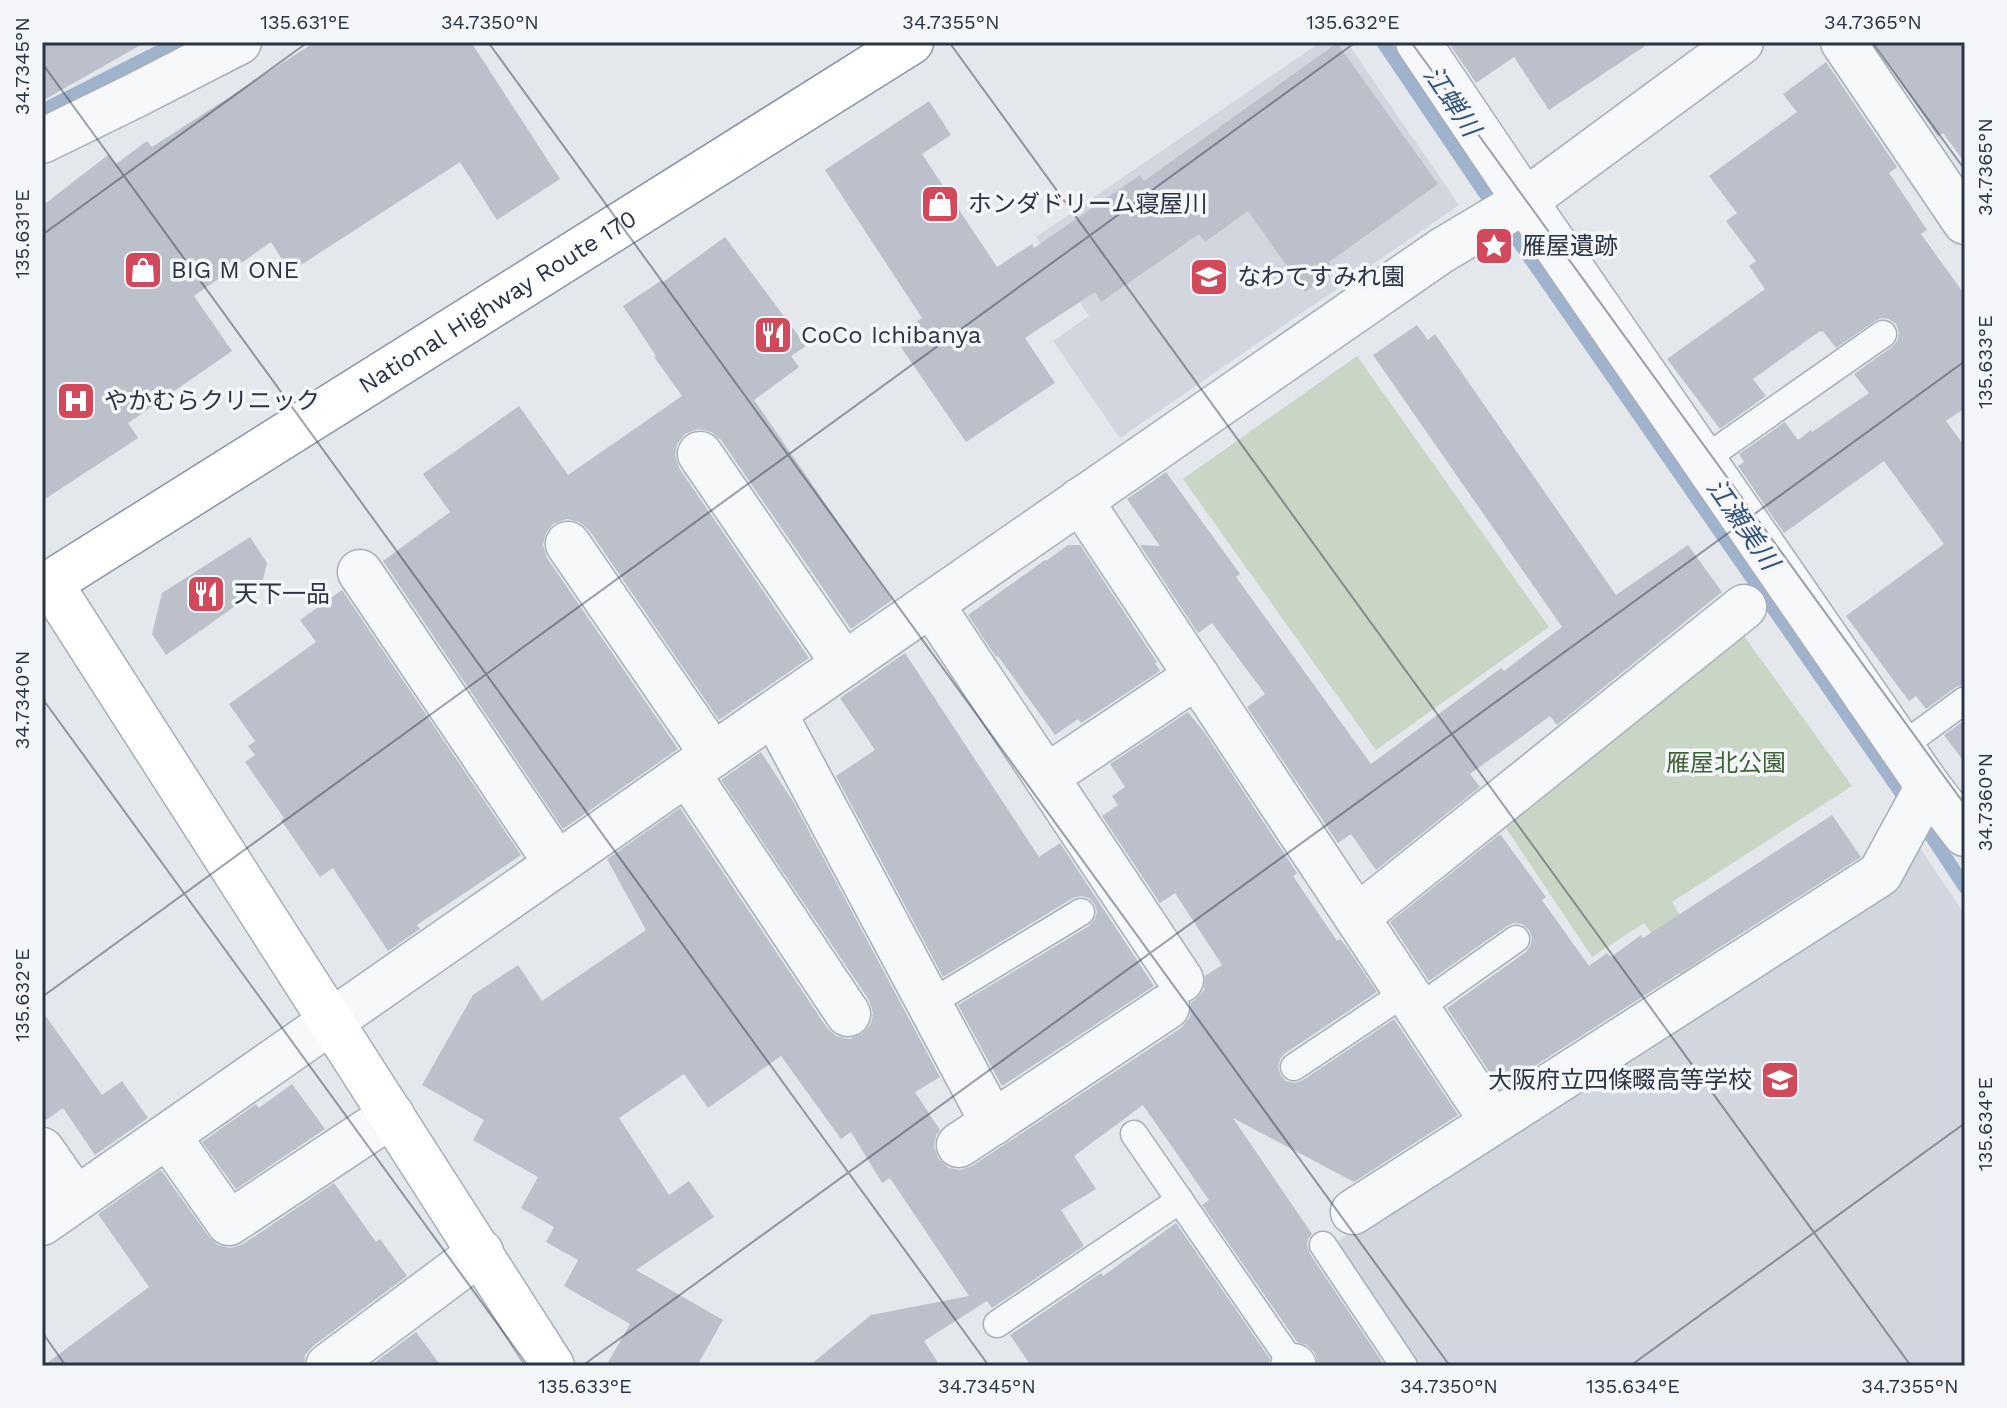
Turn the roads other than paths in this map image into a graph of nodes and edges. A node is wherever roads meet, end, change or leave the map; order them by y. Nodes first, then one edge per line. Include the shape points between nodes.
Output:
1 (239, 42) edge
2 (911, 42) edge
3 (1418, 42) edge
4 (1741, 42) edge
5 (1843, 42) edge
6 (42, 141) edge
7 (1525, 201) junction
8 (1965, 222) edge
9 (1883, 334) dead end
10 (700, 454) dead end
11 (1703, 460) junction
12 (1080, 500) junction
13 (568, 544) dead end
14 (360, 572) dead end
15 (46, 586) edge
16 (931, 604) junction
17 (1744, 607) dead end
18 (844, 664) junction
19 (1197, 676) junction
20 (1965, 700) edge
21 (774, 713) junction
22 (1901, 747) junction
23 (700, 764) junction
24 (1046, 777) junction
25 (1928, 786) junction
26 (1965, 834) edge
27 (557, 864) junction
28 (1081, 912) dead end
29 (1357, 917) junction
30 (1516, 939) dead end
31 (1412, 1000) junction
32 (929, 1004) junction
33 (848, 1014) dead end
34 (332, 1021) junction
35 (1294, 1067) dead end
36 (392, 1115) junction
37 (1492, 1121) junction
38 (1134, 1134) dead end
39 (168, 1136) junction
40 (42, 1150) edge
41 (1180, 1200) junction
42 (59, 1211) edge
43 (1353, 1212) dead end
44 (1323, 1245) dead end
45 (481, 1252) junction
46 (997, 1324) dead end
47 (328, 1366) edge
48 (552, 1366) edge
49 (1294, 1366) edge
50 (1404, 1366) edge

1 - 6 street
2 - 15 main road, National Highway Route 170
3 - 7 street
4 - 7 street
5 - 8 street
7 - 11 street
7 - 12 street via 1441,251
9 - 11 lane
10 - 18 street
11 - 22 street
12 - 16 street
12 - 19 street
13 - 23 street
14 - 27 street
15 - 34 main road
16 - 18 street
16 - 24 street
17 - 29 street
18 - 21 street
19 - 24 street
19 - 29 street
20 - 22 lane
21 - 23 street
21 - 32 street
22 - 25 street
23 - 27 street
23 - 33 street
24 - 32 street via 1174,993 976,1134
25 - 26 street
25 - 37 street via 1880,874
27 - 34 street
28 - 32 lane
29 - 31 street
30 - 31 lane
31 - 35 lane
31 - 37 street
34 - 36 main road
34 - 39 street
36 - 39 street via 229,1223
36 - 45 main road
37 - 43 street
38 - 41 lane
39 - 42 street
40 - 42 street
41 - 46 lane
41 - 49 lane
44 - 50 lane
45 - 47 street
45 - 48 main road

